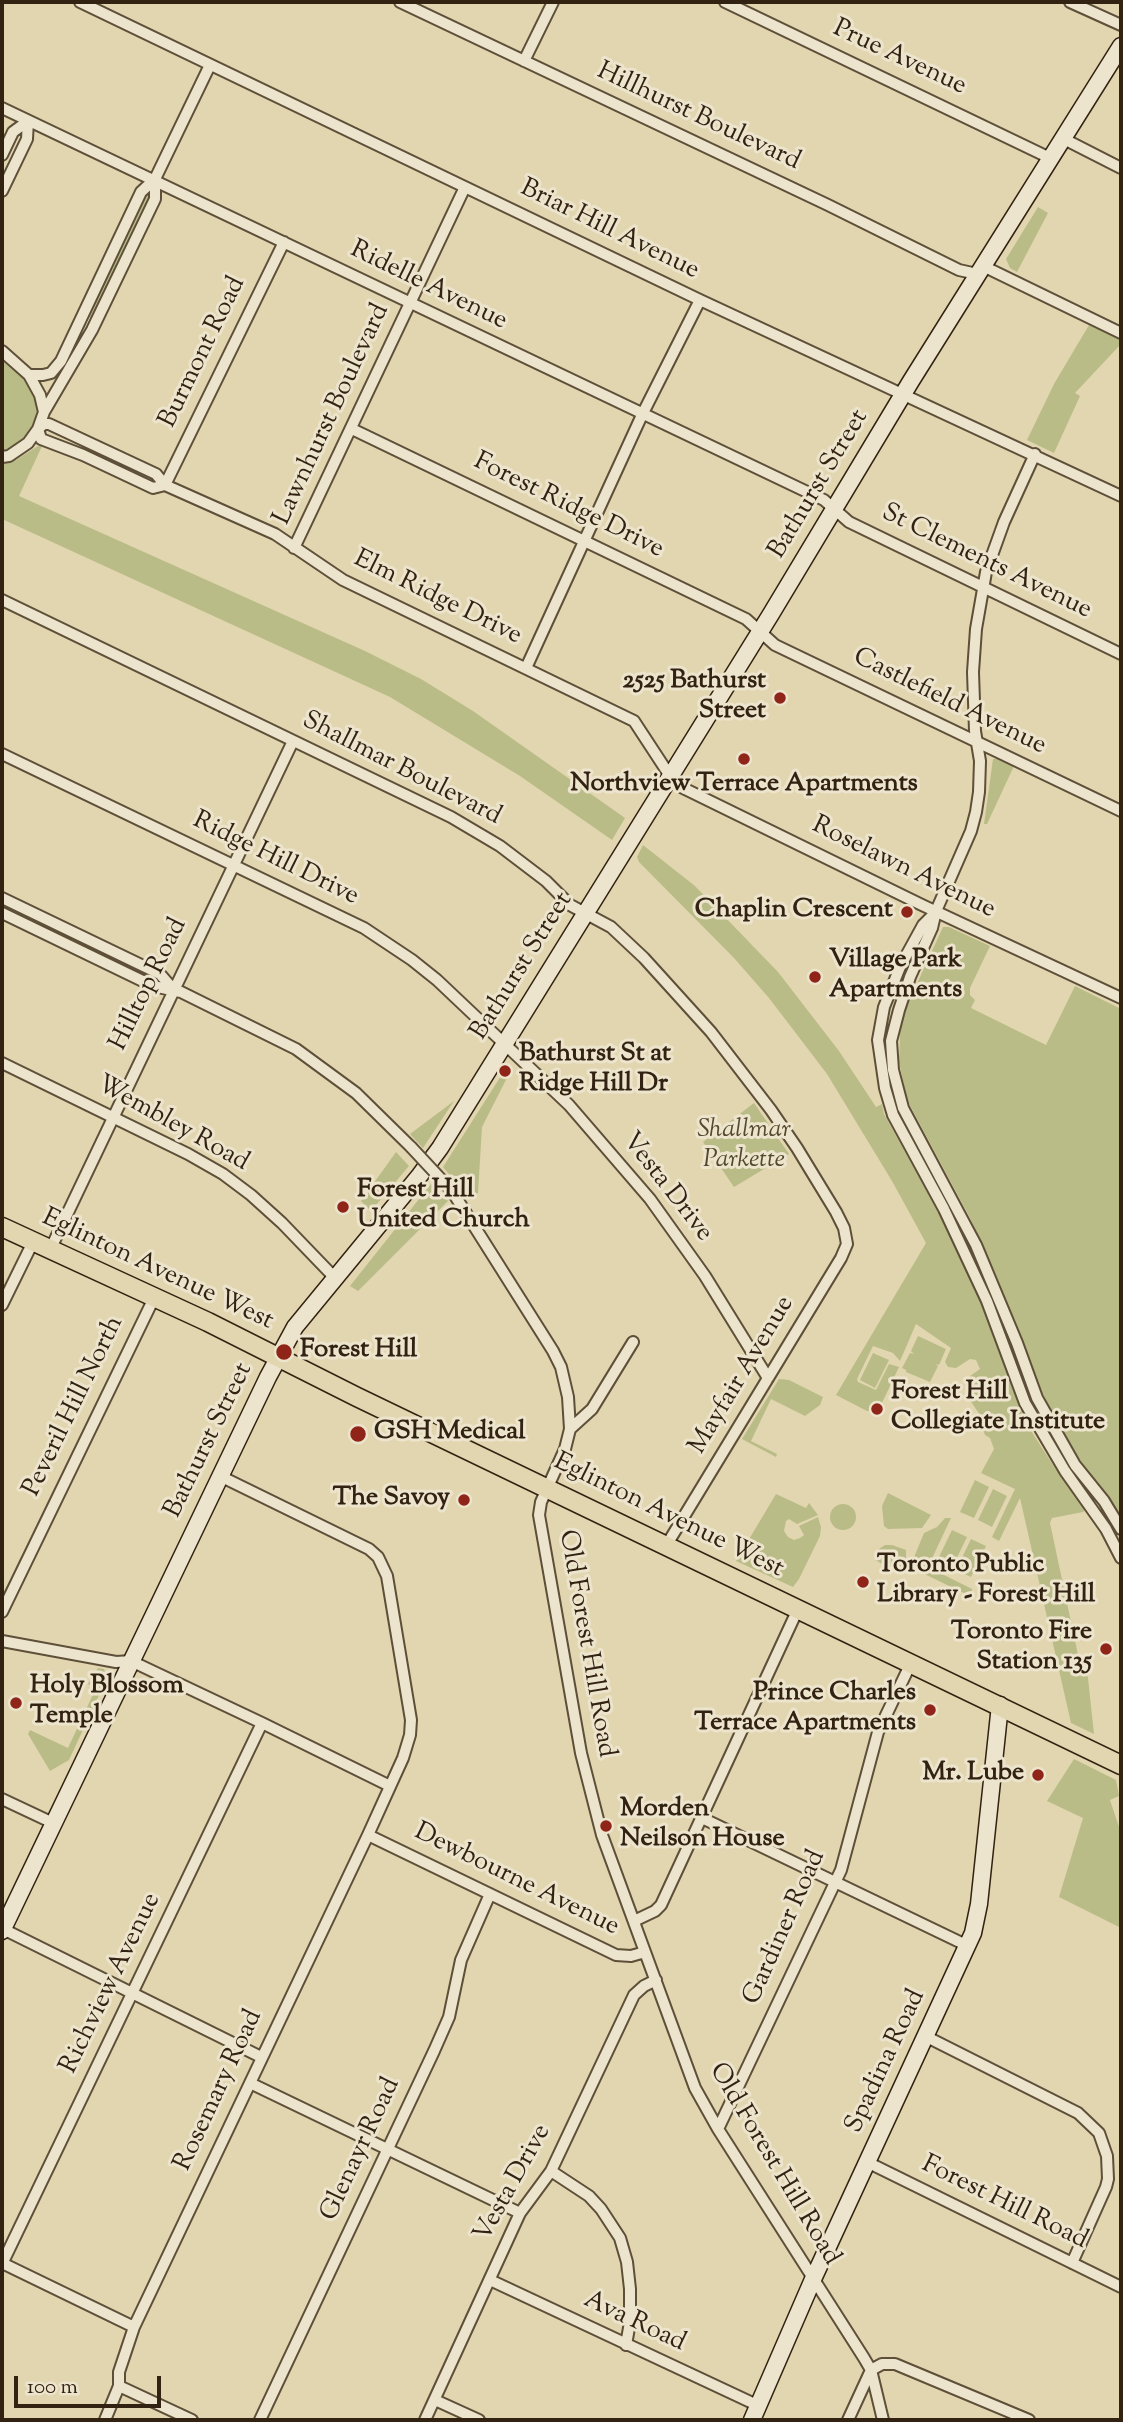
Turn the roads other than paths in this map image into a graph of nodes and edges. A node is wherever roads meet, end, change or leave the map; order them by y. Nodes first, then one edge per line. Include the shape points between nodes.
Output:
1 (80, 2) edge
2 (400, 2) edge
3 (553, 2) edge
4 (725, 2) edge
5 (1070, 2) edge
6 (1121, 25) edge
7 (1121, 46) edge
8 (524, 61) junction
9 (210, 65) junction
10 (2, 108) edge
11 (28, 121) junction
12 (1064, 139) junction
13 (2, 155) edge
14 (1052, 159) junction
15 (1121, 168) edge
16 (155, 179) junction
17 (465, 187) junction
18 (2, 191) edge
19 (284, 242) junction
20 (980, 270) junction
21 (701, 300) junction
22 (411, 303) junction
23 (79, 324) junction
24 (92, 330) junction
25 (1121, 334) edge
26 (2, 351) edge
27 (29, 375) junction
28 (904, 393) junction
29 (44, 412) junction
30 (642, 415) junction
31 (38, 429) junction
32 (352, 429) junction
33 (88, 443) junction
34 (1035, 454) junction
35 (83, 455) junction
36 (2, 457) edge
37 (165, 485) junction
38 (1121, 496) edge
39 (833, 509) junction
40 (583, 540) junction
41 (294, 548) junction
42 (983, 587) junction
43 (2, 600) edge
44 (760, 634) junction
45 (1121, 654) edge
46 (526, 668) junction
47 (293, 741) junction
48 (977, 741) junction
49 (2, 754) edge
50 (670, 776) junction
51 (1121, 811) edge
52 (233, 865) junction
53 (2, 898) edge
54 (936, 911) junction
55 (586, 912) junction
56 (2, 913) edge
57 (61, 927) junction
58 (55, 938) junction
59 (173, 989) junction
60 (1121, 998) edge
61 (505, 1043) junction
62 (2, 1063) edge
63 (112, 1116) junction
64 (2, 1227) edge
65 (844, 1228) joint
66 (33, 1242) junction
67 (976, 1245) junction
68 (50, 1250) junction
69 (964, 1250) junction
70 (334, 1277) junction
71 (154, 1297) junction
72 (2, 1305) edge
73 (633, 1342) dead end
74 (278, 1357) junction
75 (768, 1378) junction
76 (570, 1429) junction
77 (220, 1476) junction
78 (548, 1488) junction
79 (1121, 1529) edge
80 (666, 1545) junction
81 (1121, 1558) edge
82 (798, 1609) junction
83 (2, 1612) edge
84 (2, 1640) edge
85 (131, 1661) junction
86 (911, 1663) junction
87 (1000, 1706) junction
88 (262, 1723) junction
89 (1114, 1761) edge
90 (390, 1786) junction
91 (2, 1799) edge
92 (702, 1818) junction
93 (53, 1823) junction
94 (368, 1835) junction
95 (834, 1883) junction
96 (490, 1894) junction
97 (634, 1921) junction
98 (2, 1930) edge
99 (968, 1946) junction
100 (645, 1952) junction
101 (656, 1980) junction
102 (133, 1992) junction
103 (927, 2037) junction
104 (261, 2057) junction
105 (250, 2083) junction
106 (718, 2129) junction
107 (387, 2149) junction
108 (867, 2162) junction
109 (551, 2171) junction
110 (520, 2213) junction
111 (1072, 2263) junction
112 (2, 2264) edge
113 (814, 2277) junction
114 (490, 2280) junction
115 (1121, 2287) edge
116 (134, 2327) junction
117 (626, 2345) junction
118 (871, 2370) junction
119 (120, 2386) junction
120 (435, 2400) junction
121 (755, 2413) edge
122 (105, 2420) edge
123 (192, 2420) edge
124 (260, 2420) edge
125 (425, 2420) edge
126 (478, 2420) edge
127 (848, 2420) edge
128 (883, 2420) edge
129 (1029, 2420) edge

1 - 9 street, Briar Hill Avenue
2 - 8 street, Hillhurst Boulevard
3 - 8 street
4 - 14 street, Prue Avenue
5 - 6 street
7 - 12 main road, Bathurst Street
8 - 20 street, Hillhurst Boulevard via 960,270
9 - 16 street
9 - 17 street, Briar Hill Avenue
10 - 11 street, Ridelle Avenue
11 - 13 street via 13,132
11 - 16 street, Ridelle Avenue
11 - 18 street via 27,139
12 - 14 main road, Bathurst Street
12 - 15 street
14 - 20 main road, Bathurst Street
16 - 19 street, Ridelle Avenue
16 - 23 street via 141,192
16 - 24 street via 155,200
17 - 21 street, Briar Hill Avenue
17 - 22 street, Lawnhurst Boulevard
19 - 22 street, Ridelle Avenue
19 - 37 street, Burmont Road
20 - 25 street, Hillhurst Boulevard
20 - 28 main road, Bathurst Street
21 - 28 street, Briar Hill Avenue
21 - 30 street
22 - 30 street, Ridelle Avenue
22 - 32 street, Lawnhurst Boulevard
23 - 24 street
23 - 27 street via 57,367 43,376
24 - 29 street
26 - 27 street
27 - 29 street
28 - 34 street, Briar Hill Avenue
28 - 39 main road, Bathurst Street
29 - 31 street
30 - 39 street, Ridelle Avenue via 824,500
30 - 40 street
31 - 33 street, Elm Ridge Drive via 48,425
31 - 35 street, Elm Ridge Drive via 41,439
31 - 36 street via 20,451
32 - 40 street, Forest Ridge Drive
32 - 41 street, Lawnhurst Boulevard
33 - 35 street
33 - 37 street, Elm Ridge Drive via 156,474
34 - 38 street, Briar Hill Avenue
34 - 42 street via 1004,522
35 - 37 street, Elm Ridge Drive via 153,488
37 - 41 street, Elm Ridge Drive via 275,534
39 - 42 street, St Clements Avenue via 849,522
39 - 44 main road, Bathurst Street
40 - 44 street, Forest Ridge Drive via 746,619
40 - 46 street
41 - 46 street, Elm Ridge Drive via 343,580
42 - 45 street, St Clements Avenue
42 - 48 street via 972,672
43 - 47 street, Shallmar Boulevard
44 - 48 street, Castlefield Avenue
44 - 50 main road, Bathurst Street
46 - 50 street, Elm Ridge Drive via 634,721
47 - 52 street, Hilltop Road
47 - 55 street, Shallmar Boulevard via 477,832 519,859 570,905
48 - 51 street, Castlefield Avenue
48 - 54 street via 976,812
49 - 52 street, Ridge Hill Drive
50 - 54 street, Roselawn Avenue via 681,787
50 - 55 main road, Bathurst Street
52 - 59 street, Hilltop Road
52 - 61 street, Ridge Hill Drive via 391,945
53 - 57 street, Old Forest Hill Road
54 - 60 street, Roselawn Avenue
54 - 67 street via 899,1010 891,1041 893,1070 903,1108
54 - 69 street via 900,967 884,1007 878,1040 884,1088 893,1115
55 - 61 main road, Bathurst Street
55 - 65 street, Shallmar Boulevard via 611,927 644,958 720,1043 797,1148
56 - 58 street, Old Forest Hill Road
57 - 58 street
57 - 59 street, Old Forest Hill Road via 160,974
58 - 59 street, Old Forest Hill Road via 153,986
59 - 63 street, Hilltop Road
59 - 76 street, Old Forest Hill Road, bridge via 296,1049 356,1094 453,1191 554,1351 568,1397
61 - 70 main road, Bathurst Street via 440,1148
61 - 75 street, Vesta Drive via 569,1105 650,1199 705,1276
62 - 63 street, Wembley Road
63 - 68 street, Hilltop Road
63 - 70 street, Wembley Road via 207,1164 251,1195
64 - 66 main road, Eglinton Avenue West
65 - 75 street, Mayfair Avenue via 845,1252
66 - 68 main road, Eglinton Avenue West
66 - 72 street
67 - 69 street
67 - 79 street via 1054,1432
68 - 71 main road, Eglinton Avenue West
69 - 81 street via 1025,1403
70 - 74 main road, Bathurst Street
71 - 74 main road, Eglinton Avenue West
71 - 83 street, Peveril Hill North
73 - 76 street via 592,1409
74 - 77 main road, Bathurst Street
74 - 78 main road, Eglinton Avenue West
75 - 80 street, Mayfair Avenue
76 - 78 street, Old Forest Hill Road
77 - 85 main road, Bathurst Street
77 - 90 street, Rosemary Road via 369,1549 383,1564 411,1720 403,1758
78 - 80 main road, Eglinton Avenue West
78 - 97 street, Old Forest Hill Road via 539,1515 580,1754 602,1835
80 - 82 main road, Eglinton Avenue West
82 - 86 main road, Eglinton Avenue West
82 - 92 street
84 - 85 street
85 - 88 street
85 - 93 main road, Bathurst Street
86 - 87 main road, Eglinton Avenue West
86 - 95 street, Gardiner Road via 878,1732
87 - 89 main road, Eglinton Avenue West
87 - 99 main road, Spadina Road via 979,1904
88 - 90 street
88 - 102 street, Richview Avenue
90 - 94 street, Rosemary Road
91 - 93 street
92 - 95 street
92 - 97 street via 661,1905
93 - 98 main road, Bathurst Street
94 - 96 street, Dewbourne Avenue
94 - 104 street, Rosemary Road
95 - 99 street
95 - 106 street, Gardiner Road
96 - 100 street, Dewbourne Avenue via 616,1955
96 - 107 street, Glenayr Road via 461,1960 449,2017
97 - 100 street, Old Forest Hill Road
98 - 102 street
99 - 103 main road, Spadina Road
100 - 101 street, Old Forest Hill Road
101 - 106 street, Old Forest Hill Road via 695,2088
101 - 109 street, Vesta Drive via 634,1995
102 - 104 street
102 - 112 street, Richview Avenue
103 - 108 main road, Spadina Road
103 - 111 street via 1079,2113 1099,2133 1109,2171 1106,2187
104 - 105 street, Rosemary Road
105 - 107 street
105 - 116 street, Rosemary Road
106 - 113 street, Old Forest Hill Road
107 - 110 street
107 - 124 street, Glenayr Road
108 - 111 street, Forest Hill Road
108 - 113 main road, Spadina Road
109 - 110 street, Vesta Drive
109 - 117 street via 589,2196 620,2238 630,2290
110 - 114 street, Vesta Drive
111 - 115 street, Forest Hill Road
112 - 116 street
113 - 118 street, Old Forest Hill Road
113 - 121 main road, Spadina Road
114 - 117 street, Ava Road
114 - 120 street, Vesta Drive
116 - 119 street, Rosemary Road via 119,2372
117 - 121 street, Ava Road
118 - 127 street
118 - 128 street, Old Forest Hill Road
118 - 129 street via 895,2364
119 - 122 street, Rosemary Road
119 - 123 street
120 - 125 street, Vesta Drive
120 - 126 street

